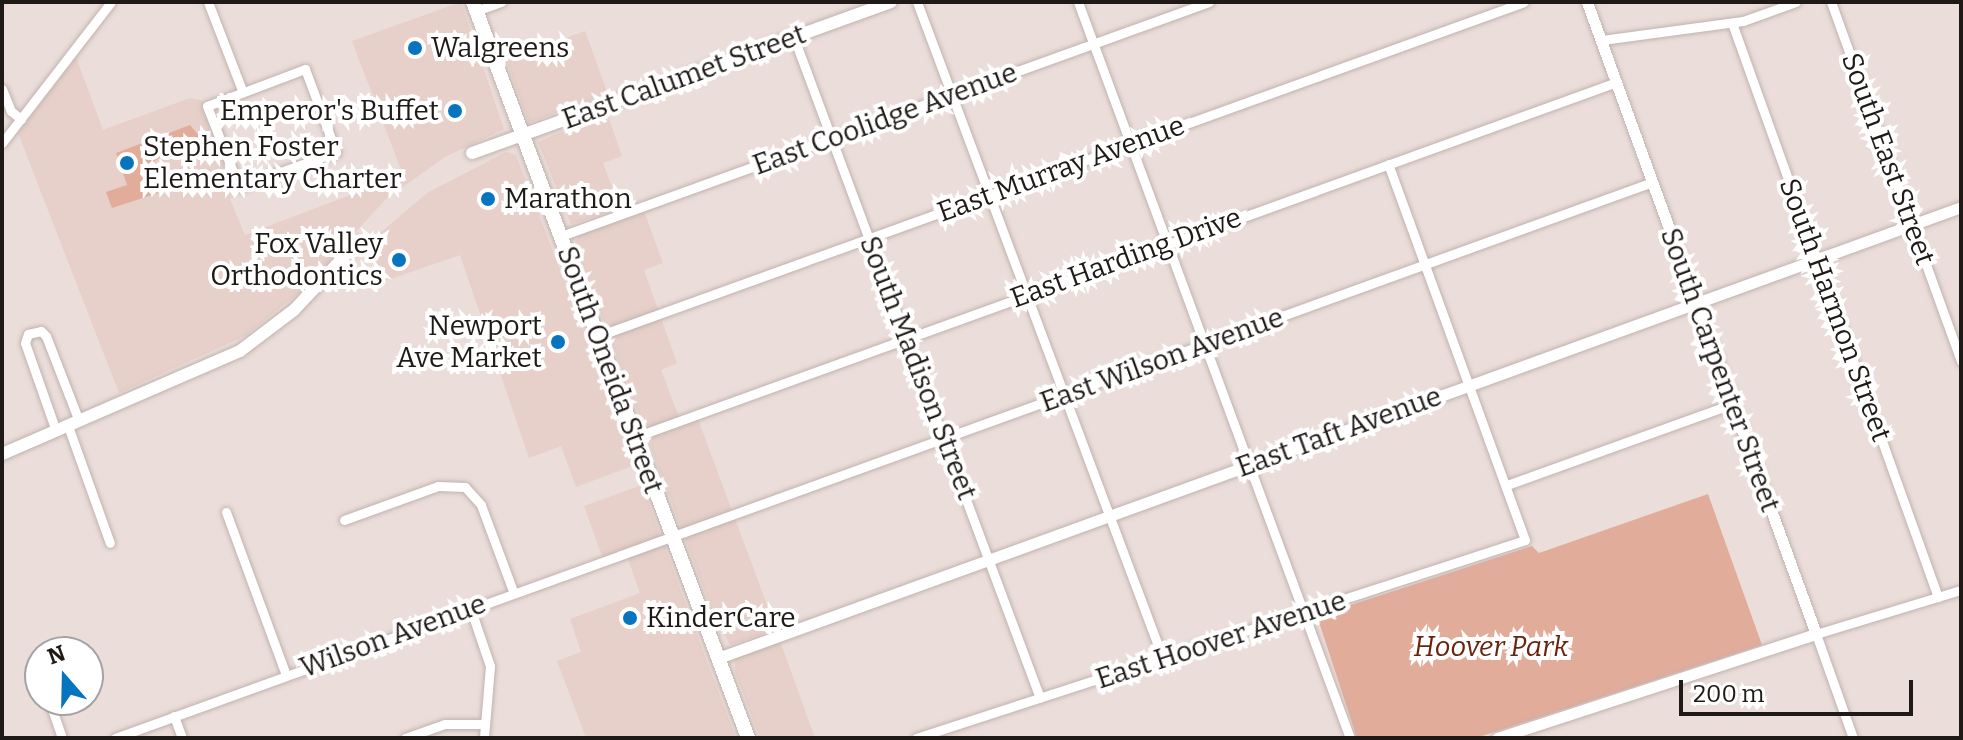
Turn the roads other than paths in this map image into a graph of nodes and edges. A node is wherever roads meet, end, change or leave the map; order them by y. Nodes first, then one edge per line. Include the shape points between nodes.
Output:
1 (111, 2) edge
2 (208, 2) edge
3 (501, 2) edge
4 (891, 2) edge
5 (917, 2) edge
6 (1078, 2) edge
7 (1209, 2) edge
8 (1524, 2) edge
9 (1587, 2) edge
10 (1796, 2) edge
11 (1831, 2) edge
12 (474, 6) edge
13 (1732, 23) junction
14 (794, 38) junction
15 (1602, 40) junction
16 (1094, 44) junction
17 (1617, 82) junction
18 (2, 89) edge
19 (242, 90) junction
20 (953, 94) junction
21 (21, 119) junction
22 (522, 134) junction
23 (832, 138) junction
24 (2, 143) edge
25 (1131, 143) junction
26 (472, 153) dead end
27 (1388, 164) junction
28 (1653, 182) junction
29 (990, 194) junction
30 (1961, 207) edge
31 (1912, 225) junction
32 (561, 236) junction
33 (869, 238) junction
34 (1168, 243) junction
35 (356, 244) dead end
36 (1817, 260) junction
37 (1425, 265) junction
38 (1027, 294) junction
39 (1696, 303) junction
40 (598, 336) junction
41 (907, 338) junction
42 (1205, 344) junction
43 (1961, 361) edge
44 (1470, 385) junction
45 (1065, 395) junction
46 (1732, 404) junction
47 (67, 426) junction
48 (635, 437) junction
49 (944, 439) junction
50 (2, 454) edge
51 (1250, 464) junction
52 (1507, 485) junction
53 (226, 512) dead end
54 (1109, 515) junction
55 (344, 520) dead end
56 (671, 535) junction
57 (110, 543) dead end
58 (988, 559) junction
59 (1961, 590) edge
60 (513, 591) junction
61 (1938, 597) junction
62 (470, 607) junction
63 (1305, 613) junction
64 (1816, 634) junction
65 (718, 658) junction
66 (1163, 659) junction
67 (286, 675) junction
68 (1040, 698) junction
69 (54, 716) edge
70 (174, 716) junction
71 (482, 724) junction
72 (62, 738) edge
73 (115, 738) edge
74 (182, 738) edge
75 (405, 738) edge
76 (484, 738) edge
77 (748, 738) edge
78 (916, 738) edge
79 (1350, 738) edge
80 (1497, 738) edge
81 (1853, 738) edge

1 - 21 street
2 - 19 street
3 - 12 street
4 - 14 main road, East Calumet Street
5 - 20 street
6 - 16 street
7 - 16 street, East Coolidge Avenue
8 - 25 street, East Murray Avenue
9 - 15 street, South Carpenter Street
10 - 13 street
11 - 31 street, South East Street
12 - 22 main road, South Oneida Street
13 - 15 street
13 - 36 street, South Harmon Street
14 - 22 main road, East Calumet Street
14 - 23 street, South Madison Street
15 - 17 street, South Carpenter Street
16 - 20 street, East Coolidge Avenue
16 - 25 street
17 - 27 street, East Harding Drive
17 - 28 street, South Carpenter Street
18 - 21 street via 11,111
19 - 19 street via 305,69 336,152 239,187 207,109 212,101
20 - 23 street, East Coolidge Avenue
20 - 29 street
21 - 24 street
22 - 26 main road, East Calumet Street
22 - 32 main road, South Oneida Street
23 - 32 street, East Coolidge Avenue
23 - 33 street, South Madison Street
25 - 29 street, East Murray Avenue
25 - 34 street
27 - 34 street, East Harding Drive
27 - 37 street
28 - 37 street, East Wilson Avenue
28 - 39 street, South Carpenter Street
29 - 33 street, East Murray Avenue
29 - 38 street
30 - 31 street, East Taft Avenue
31 - 36 street, East Taft Avenue
31 - 43 street, South East Street
32 - 40 main road, South Oneida Street
33 - 40 street, East Murray Avenue
33 - 41 street, South Madison Street
34 - 38 street, East Harding Drive
34 - 42 street
35 - 47 main road via 294,310 251,343
36 - 39 street, East Taft Avenue
36 - 61 street, South Harmon Street
37 - 42 street, East Wilson Avenue
37 - 44 street
38 - 41 street, East Harding Drive
38 - 45 street
39 - 44 street, East Taft Avenue
39 - 46 street, South Carpenter Street
40 - 48 main road, South Oneida Street
41 - 48 street, East Harding Drive
41 - 49 street, South Madison Street
42 - 45 street, East Wilson Avenue
42 - 51 street
44 - 51 street, East Taft Avenue
44 - 52 street
45 - 49 street, East Wilson Avenue
45 - 54 street
46 - 52 street
46 - 64 street, South Carpenter Street
47 - 47 street via 46,336 41,331 28,334 25,343
47 - 50 main road
47 - 57 street
48 - 56 main road, South Oneida Street
49 - 56 street, East Wilson Avenue
49 - 58 street, South Madison Street
51 - 54 street, East Taft Avenue
51 - 63 street
52 - 63 street, East Hoover Avenue via 1525,540
53 - 67 street
54 - 58 street, East Taft Avenue
54 - 66 street
55 - 60 street via 445,484 465,487 481,505
56 - 60 street, Wilson Avenue
56 - 65 main road, South Oneida Street
58 - 65 street, East Taft Avenue
58 - 68 street, South Madison Street
59 - 61 street
60 - 62 street, Wilson Avenue
61 - 64 street
62 - 67 street, Wilson Avenue
62 - 71 street via 490,666
63 - 66 street, East Hoover Avenue
63 - 79 street
64 - 80 street
64 - 81 street, South Carpenter Street
65 - 77 main road, South Oneida Street
66 - 68 street, East Hoover Avenue
67 - 70 street, Wilson Avenue
68 - 78 street, East Hoover Avenue
69 - 72 street
70 - 73 street, Wilson Avenue
70 - 74 street
71 - 75 street via 445,724
71 - 76 street

